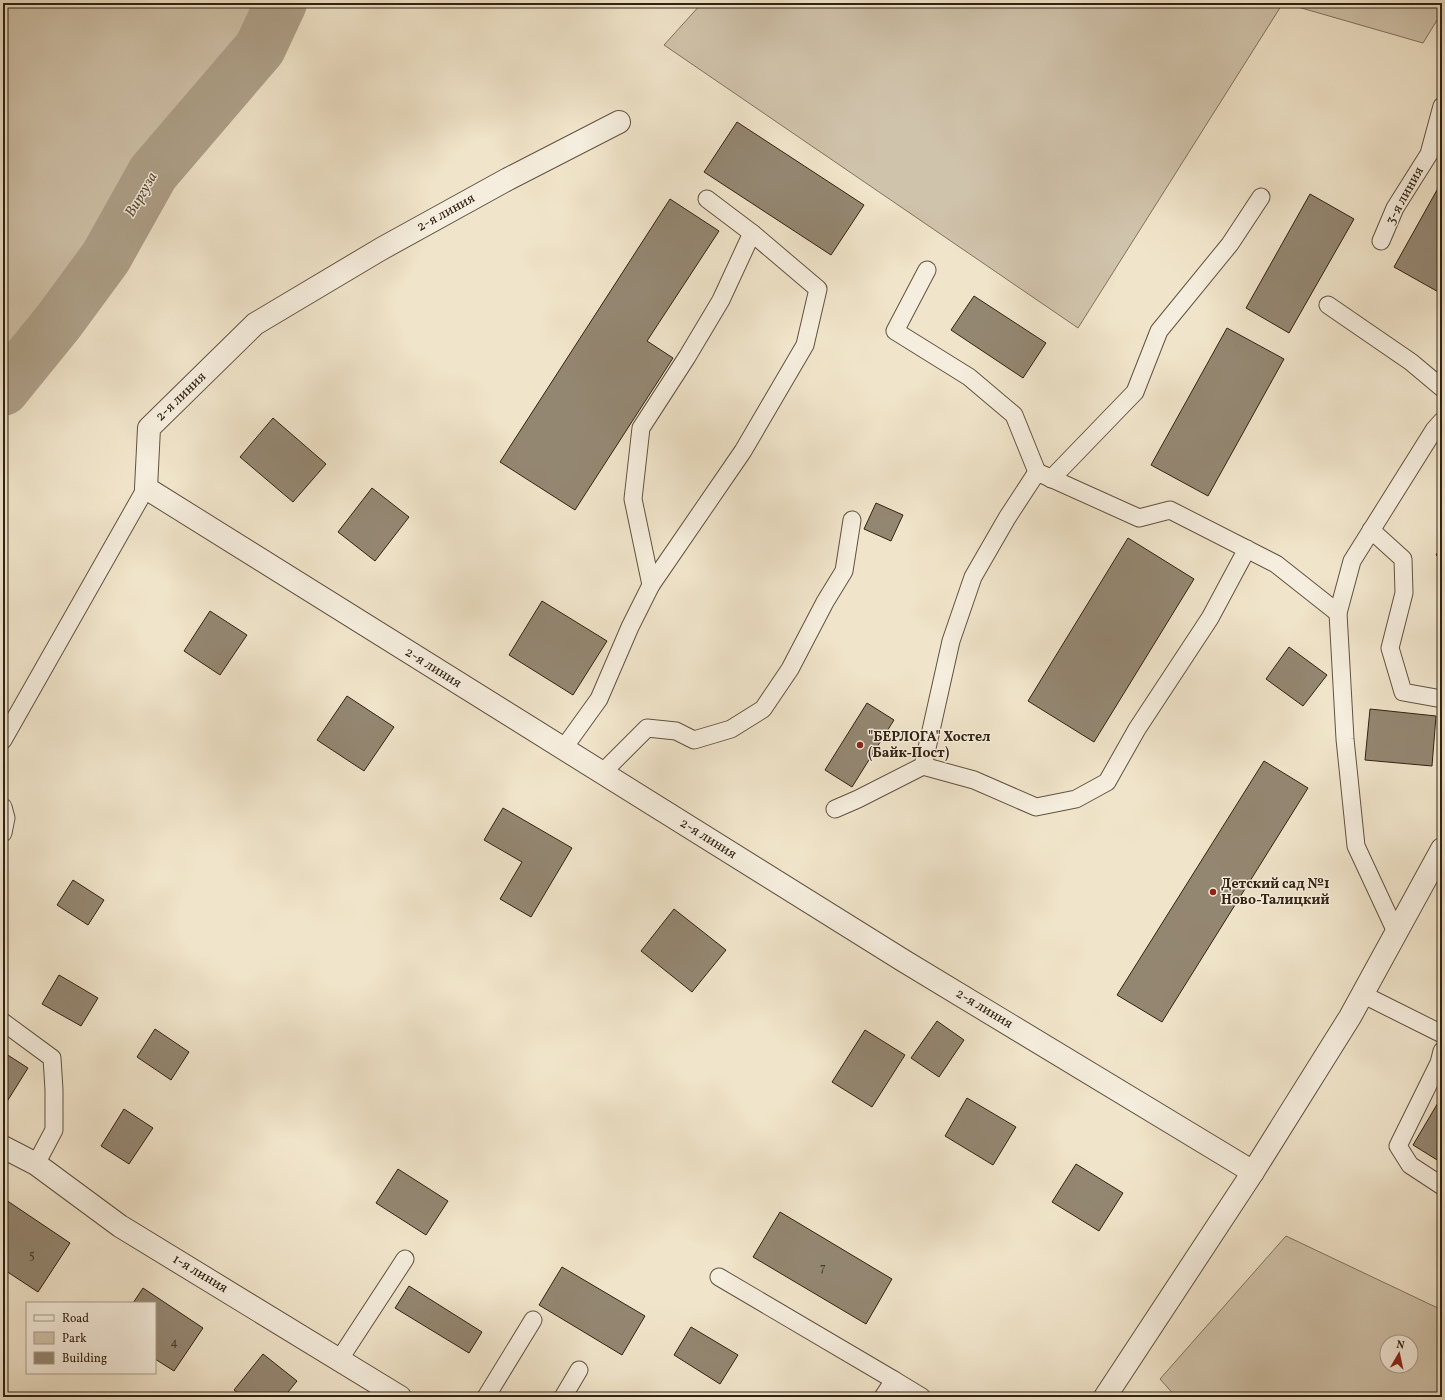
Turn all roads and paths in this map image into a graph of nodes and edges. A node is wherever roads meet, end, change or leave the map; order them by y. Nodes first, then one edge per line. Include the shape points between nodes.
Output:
1 (1442, 106) edge
2 (619, 122) dead end
3 (1261, 197) dead end
4 (708, 200) dead end
5 (752, 233) junction
6 (1381, 241) dead end
7 (927, 270) dead end
8 (1328, 305) dead end
9 (1442, 388) edge
10 (1439, 429) edge
11 (1044, 475) junction
12 (146, 488) junction
13 (852, 520) dead end
14 (1371, 530) junction
15 (1247, 549) junction
16 (651, 585) junction
17 (1338, 613) junction
18 (1442, 699) edge
19 (3, 740) edge
20 (563, 749) junction
21 (922, 766) junction
22 (602, 773) junction
23 (3, 807) edge
24 (836, 809) dead end
25 (3, 833) edge
26 (1442, 849) edge
27 (1396, 932) junction
28 (1362, 994) junction
29 (3, 1022) edge
30 (1442, 1034) edge
31 (1442, 1051) edge
32 (3, 1147) edge
33 (36, 1164) junction
34 (1254, 1172) junction
35 (1442, 1186) edge
36 (405, 1259) dead end
37 (719, 1277) dead end
38 (533, 1320) dead end
39 (339, 1360) junction
40 (579, 1370) dead end
41 (894, 1380) junction
42 (400, 1397) edge
43 (486, 1397) edge
44 (563, 1397) edge
45 (883, 1397) edge
46 (922, 1397) edge
47 (1105, 1397) edge

1 - 6 lane, 3-я линия via 1430,154 1395,208
2 - 12 street, 2-я линия via 381,249 255,324 149,428
3 - 11 lane via 1230,244 1159,331 1135,392
4 - 5 lane
5 - 16 lane via 721,300 641,428 633,499
5 - 16 lane via 818,289 805,345 743,451
7 - 11 lane via 895,331 969,377 1014,415
8 - 9 lane via 1411,362
10 - 14 lane
11 - 15 lane via 1138,518 1170,510
11 - 21 lane via 1007,518 973,577 951,641
12 - 19 lane
12 - 20 street, 2-я линия
13 - 22 lane via 844,572 825,602 790,669 763,709 731,729 694,740 676,731 647,728
14 - 17 lane via 1352,560
14 - 18 lane via 1403,559 1404,593 1390,648 1403,692
15 - 17 lane via 1276,564
15 - 21 lane via 1210,618 1137,729 1107,782 1076,799 1036,807 974,780
16 - 20 lane via 599,699
17 - 27 lane via 1345,739 1356,846
20 - 22 street, 2-я линия
21 - 24 lane
22 - 34 street, 2-я линия via 904,961
23 - 25 lane via 6,818
26 - 27 street
27 - 28 street
28 - 30 lane
28 - 34 street
29 - 33 lane via 52,1058 54,1130
31 - 35 lane via 1439,1063 1398,1146 1410,1165
32 - 33 street, 1-я линия
33 - 39 street, 1-я линия via 120,1226
34 - 47 street
36 - 39 lane
37 - 41 lane
38 - 43 lane
39 - 42 street, 1-я линия
40 - 44 lane
41 - 45 lane
41 - 46 lane

